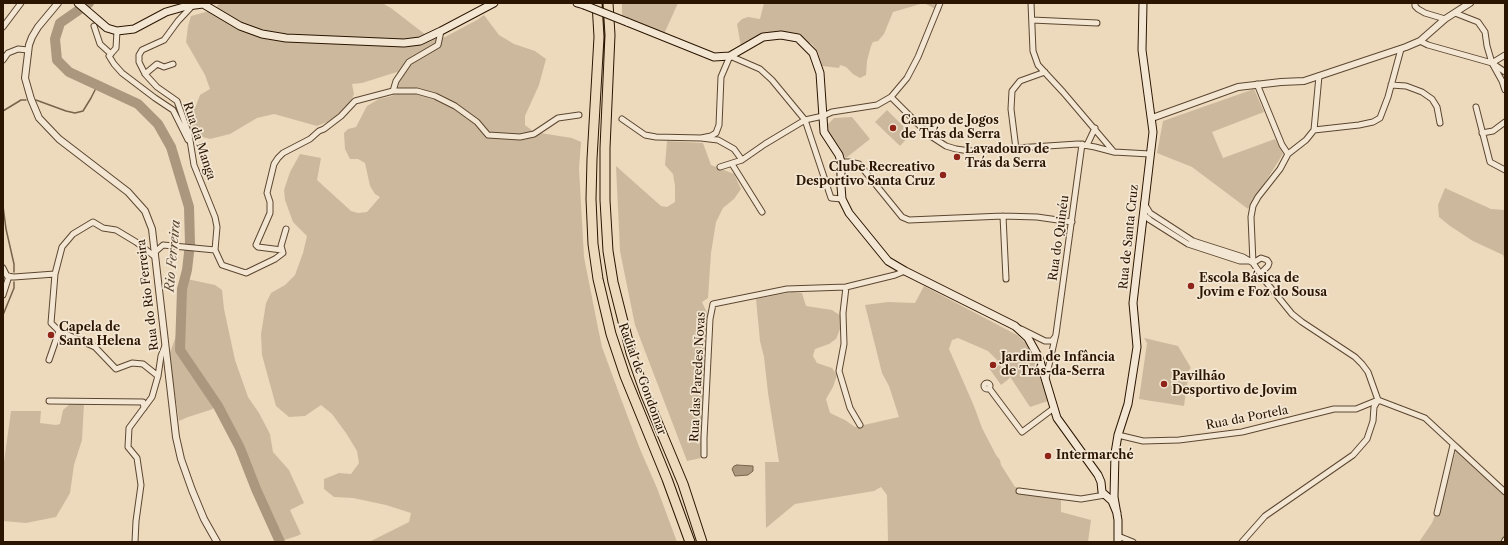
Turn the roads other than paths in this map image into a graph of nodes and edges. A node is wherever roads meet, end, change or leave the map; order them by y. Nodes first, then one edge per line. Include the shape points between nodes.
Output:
1 (21, 3) edge
2 (58, 3) edge
3 (78, 3) edge
4 (494, 3) edge
5 (597, 3) edge
6 (608, 3) edge
7 (940, 3) edge
8 (1031, 3) edge
9 (1143, 3) edge
10 (1415, 3) edge
11 (1470, 3) edge
12 (203, 4) edge
13 (581, 4) edge
14 (193, 5) junction
15 (1455, 12) junction
16 (1445, 19) junction
17 (1032, 20) junction
18 (1097, 23) dead end
19 (94, 26) dead end
20 (3, 27) edge
21 (117, 31) junction
22 (441, 31) junction
23 (1420, 41) junction
24 (1400, 49) junction
25 (28, 50) junction
26 (111, 54) junction
27 (730, 56) junction
28 (1505, 56) edge
29 (3, 60) edge
30 (1492, 63) junction
31 (173, 64) dead end
32 (1044, 72) junction
33 (1505, 72) edge
34 (145, 74) junction
35 (1320, 76) junction
36 (1257, 84) junction
37 (1391, 85) junction
38 (393, 90) junction
39 (1505, 90) edge
40 (891, 97) junction
41 (1476, 107) dead end
42 (579, 115) dead end
43 (823, 116) junction
44 (1152, 118) junction
45 (622, 119) dead end
46 (805, 120) junction
47 (1505, 122) edge
48 (1440, 123) dead end
49 (1095, 128) junction
50 (1314, 130) junction
51 (1482, 133) junction
52 (701, 138) junction
53 (189, 142) junction
54 (1084, 145) junction
55 (1016, 148) junction
56 (1114, 152) junction
57 (1150, 154) junction
58 (1288, 154) junction
59 (742, 160) junction
60 (841, 162) junction
61 (732, 164) junction
62 (720, 167) dead end
63 (1505, 170) edge
64 (842, 199) junction
65 (1144, 202) junction
66 (762, 212) dead end
67 (1003, 216) junction
68 (1143, 216) junction
69 (1155, 216) junction
70 (1072, 222) junction
71 (1156, 224) junction
72 (286, 229) dead end
73 (1140, 232) junction
74 (215, 250) junction
75 (282, 250) junction
76 (154, 255) junction
77 (1251, 262) junction
78 (3, 268) edge
79 (905, 271) junction
80 (1261, 273) junction
81 (55, 274) junction
82 (9, 276) junction
83 (1006, 279) dead end
84 (846, 287) junction
85 (3, 295) edge
86 (1015, 326) junction
87 (59, 331) junction
88 (1056, 334) junction
89 (1039, 338) junction
90 (1030, 341) junction
91 (165, 346) junction
92 (49, 360) dead end
93 (158, 376) junction
94 (1046, 382) junction
95 (989, 388) dead end
96 (1378, 400) junction
97 (49, 401) dead end
98 (144, 408) junction
99 (1054, 408) junction
100 (860, 425) dead end
101 (1118, 435) junction
102 (1453, 445) junction
103 (704, 456) dead end
104 (1115, 472) junction
105 (1098, 476) junction
106 (1108, 482) junction
107 (1101, 488) junction
108 (1115, 490) junction
109 (1019, 491) dead end
110 (1505, 492) edge
111 (1105, 495) junction
112 (1094, 497) junction
113 (1117, 513) junction
114 (1436, 513) dead end
115 (1118, 539) edge
116 (135, 542) edge
117 (217, 542) edge
118 (690, 542) edge
119 (702, 542) edge
120 (1133, 542) edge
121 (1242, 542) edge

1 - 20 street
2 - 25 street, Rua do Rio Ferreira via 32,37
3 - 21 main road via 107,28
4 - 22 main road
5 - 118 highway, Radial de Gondomar via 599,37 591,199 598,279 611,334 625,376
6 - 119 highway, Radial de Gondomar via 610,35 605,200 613,282 631,353 683,484
7 - 40 street via 911,71
8 - 17 street
9 - 44 main road, Rua de Santa Cruz via 1142,50 1145,85
10 - 16 street via 1418,10
11 - 15 street
12 - 14 main road
12 - 22 main road via 240,26 262,34 286,38 404,43 420,41
13 - 27 main road, bridge via 714,57
14 - 21 main road via 166,12 134,29
14 - 34 street, Rua da Manga via 164,40 142,50 139,62
15 - 16 street
15 - 30 street via 1478,22 1485,32
16 - 23 street
17 - 18 street
17 - 32 street via 1033,51 1038,65
19 - 26 street via 100,44
21 - 26 street via 116,48
22 - 38 street via 438,44 409,62
23 - 24 street
23 - 30 street
24 - 35 street
24 - 37 street
25 - 29 street via 18,49 8,53
25 - 76 street, Rua do Rio Ferreira via 25,78 39,118 59,139 128,192 145,211 152,229
26 - 53 street via 114,64 122,73 173,110
27 - 43 main road via 763,37 781,35 798,38 813,52 820,73
27 - 46 street via 760,69
27 - 52 street via 722,77 719,125 716,133
28 - 30 street
30 - 33 street
30 - 39 street
31 - 34 street via 164,67 156,64
32 - 49 street
32 - 55 street via 1020,81 1012,91 1011,109
34 - 53 street, Rua da Manga via 157,87 177,101 189,134
35 - 36 street via 1304,82
35 - 50 street
36 - 44 street via 1238,87
36 - 58 street
37 - 48 street via 1406,86 1432,99 1437,107
37 - 50 street via 1380,118 1360,125
38 - 42 street via 417,91 435,96 456,106 488,135 520,137 534,134 558,118
38 - 75 street via 355,101 324,129 278,158 274,164 267,193 270,213 256,245
40 - 43 street via 877,105 832,112
40 - 55 street via 929,135 946,146 970,151
41 - 51 street
43 - 46 street
43 - 60 main road via 824,132
44 - 57 main road, Rua de Santa Cruz
45 - 52 street via 645,135
46 - 59 street
46 - 64 street via 831,198
47 - 51 street via 1493,131
49 - 54 street, Rua do Quinéu
49 - 56 street
50 - 58 street
51 - 63 street via 1490,162
52 - 59 street via 718,140 734,149
53 - 74 street, Rua da Manga via 194,165 215,217
54 - 55 street
54 - 56 street
54 - 70 street, Rua do Quinéu
56 - 57 street
57 - 65 main road, Rua de Santa Cruz
58 - 77 street via 1253,206
59 - 61 street
60 - 64 main road
60 - 67 street via 860,164 902,217 909,220
61 - 62 street
61 - 66 street
64 - 79 main road via 849,214 888,261
65 - 68 main road, Rua de Santa Cruz
65 - 69 street via 1150,213
67 - 70 street via 1038,217
67 - 83 street
68 - 69 street
68 - 71 street
68 - 73 main road, Rua de Santa Cruz
69 - 77 street via 1193,241 1240,255
70 - 88 street, Rua do Quinéu
71 - 73 street via 1146,224
71 - 77 street via 1195,247
72 - 75 street
73 - 101 main road, Rua de Santa Cruz via 1133,303 1137,347 1128,404
74 - 75 street via 222,265 246,273 275,259 284,253
74 - 76 street via 163,245
76 - 81 street via 116,230 103,228 93,222 73,234 62,247
76 - 91 street, Rua do Rio Ferreira
77 - 80 street
77 - 80 street via 1261,258 1267,260 1268,266
78 - 82 street
79 - 84 street, Rua das Paredes Novas
79 - 86 main road
80 - 96 street via 1302,322 1362,364 1368,372
81 - 82 street
81 - 87 street via 51,323
82 - 85 street
84 - 100 street via 843,313 844,344 838,371 850,408
84 - 103 street, Rua das Paredes Novas via 786,289 712,304
86 - 89 street
86 - 90 main road
87 - 92 street
87 - 93 street via 95,347 116,369 132,363 143,364
88 - 89 street via 1054,339 1049,341
88 - 94 street, Rua do Quinéu
89 - 90 street via 1032,338
90 - 94 main road via 1039,358
91 - 93 street
91 - 117 street, Rua do Rio Ferreira via 181,459 204,519
93 - 98 street via 152,397
94 - 99 main road
95 - 99 street via 1022,432
96 - 101 street, Rua da Portela via 1356,409 1334,409 1242,432 1143,441
96 - 102 street via 1424,418
96 - 121 street via 1367,439 1353,455 1265,516
97 - 98 street via 143,402
98 - 116 street via 129,428 128,447 137,458 141,485
99 - 105 main road via 1062,426
101 - 104 main road, Rua de Santa Cruz
102 - 110 street
102 - 114 street
104 - 106 main road
104 - 108 main road, Rua de Santa Cruz
105 - 106 main road
105 - 107 main road
106 - 107 main road
106 - 108 main road via 1112,483
107 - 111 main road
107 - 112 street
108 - 111 main road via 1112,495
108 - 113 main road, Rua de Santa Cruz
109 - 112 street via 1082,499
111 - 112 street
111 - 113 main road via 1112,501
113 - 115 main road, Rua de Santa Cruz
115 - 120 street

